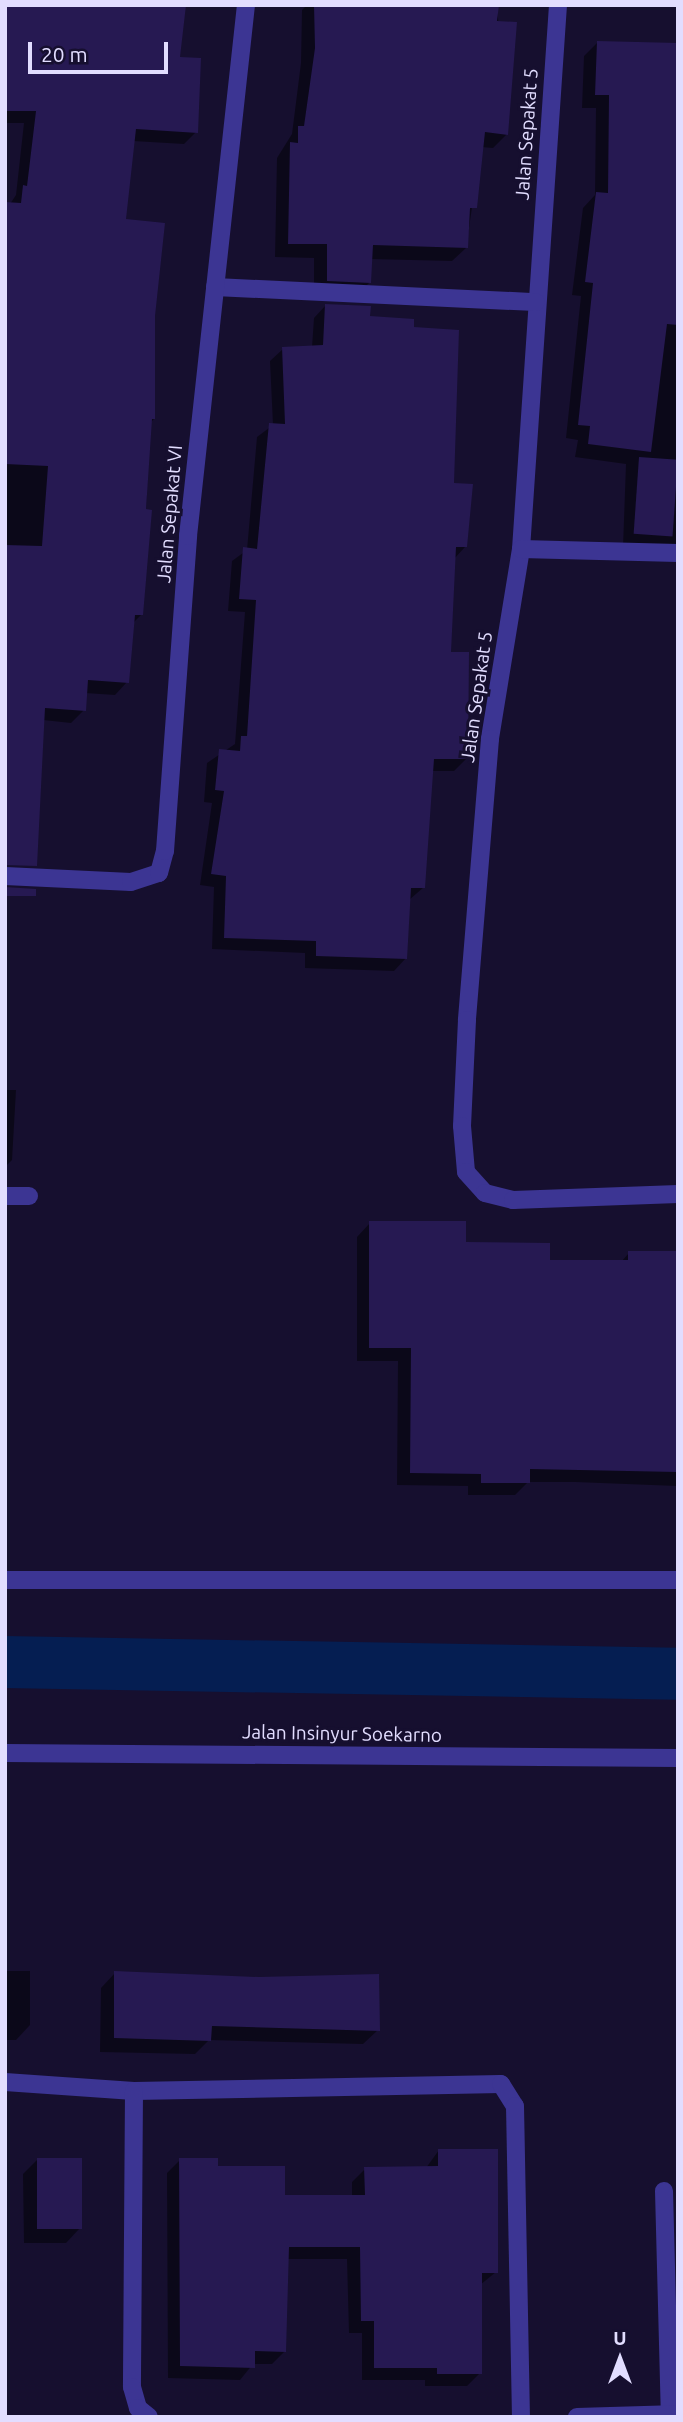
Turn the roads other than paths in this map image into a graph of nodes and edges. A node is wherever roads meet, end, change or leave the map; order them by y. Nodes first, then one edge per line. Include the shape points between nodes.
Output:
1 (246, 5) edge
2 (558, 5) edge
3 (215, 287) junction
4 (536, 302) junction
5 (521, 549) junction
6 (678, 553) edge
7 (5, 876) edge
8 (678, 1195) edge
9 (5, 1196) edge
10 (29, 1196) dead end
11 (5, 1580) edge
12 (678, 1580) edge
13 (5, 1753) edge
14 (678, 1758) edge
15 (5, 2082) edge
16 (134, 2091) junction
17 (664, 2191) dead end
18 (673, 2415) edge
19 (149, 2417) edge
20 (521, 2417) edge
21 (577, 2417) edge

1 - 3 street, Jalan Sepakat VI
2 - 4 street, Jalan Sepakat 5
3 - 4 street
3 - 7 street, Jalan Sepakat VI via 159,873 131,882
4 - 5 street, Jalan Sepakat 5
5 - 6 street
5 - 8 street, Jalan Sepakat 5 via 490,739 467,1020 466,1172 485,1194 513,1200
9 - 10 street
11 - 12 street
13 - 14 street, Jalan Insinyur Soekarno
15 - 16 street
16 - 19 street via 132,2387 138,2409
16 - 20 street via 501,2084 515,2106
17 - 18 street
18 - 21 street

